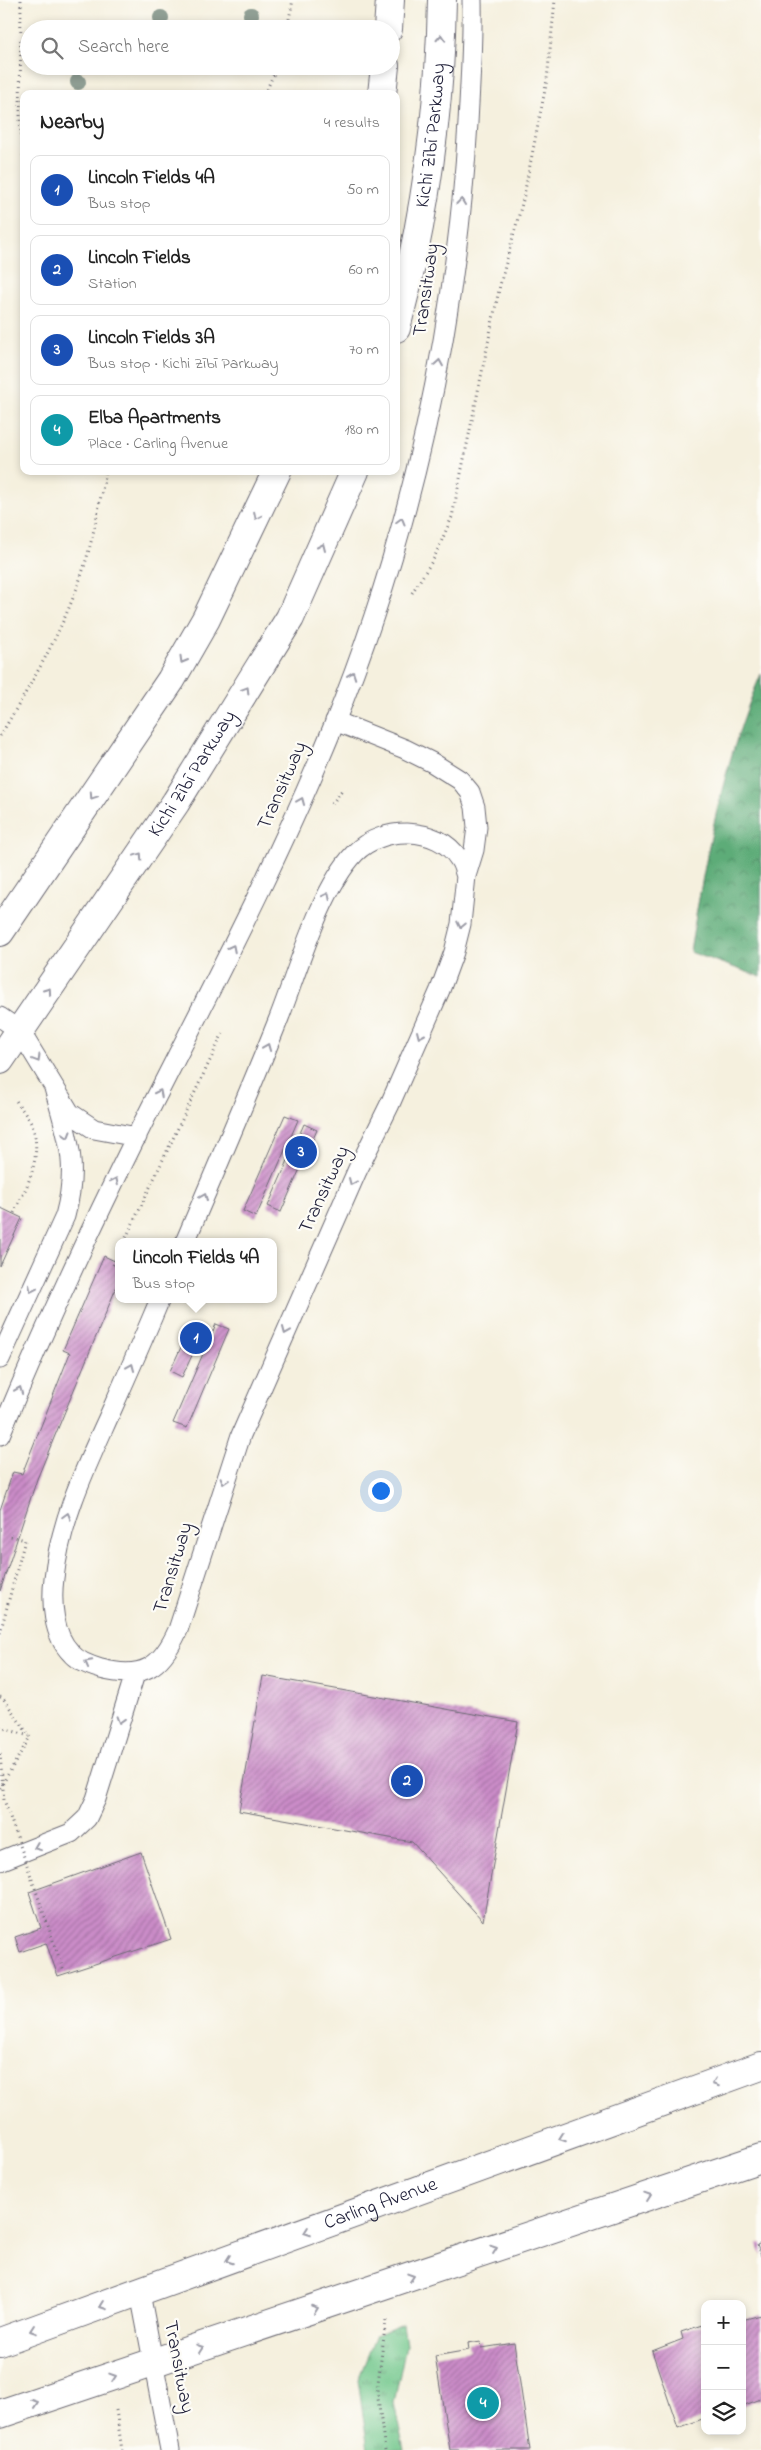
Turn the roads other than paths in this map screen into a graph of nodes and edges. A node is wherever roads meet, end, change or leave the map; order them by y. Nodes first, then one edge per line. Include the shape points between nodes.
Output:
1 (390, 0) edge
2 (442, 0) edge
3 (472, 0) edge
4 (389, 20) edge
5 (384, 75) edge
6 (382, 90) edge
7 (400, 312) edge
8 (275, 475) edge
9 (353, 475) edge
10 (335, 721) junction
11 (466, 876) junction
12 (0, 932) edge
13 (10, 1024) edge
14 (0, 1060) edge
15 (54, 1088) junction
16 (137, 1136) junction
17 (187, 1238) edge
18 (158, 1303) edge
19 (0, 1360) edge
20 (0, 1435) edge
21 (135, 1674) junction
22 (0, 1861) edge
23 (761, 2066) edge
24 (761, 2158) edge
25 (140, 2293) junction
26 (0, 2342) edge
27 (154, 2364) junction
28 (0, 2414) edge
29 (170, 2450) edge

1 - 4 main road
7 -> 2 main road, Kichi Zībī Parkway via 416,246 433,146
10 -> 3 lane, Transitway via 386,577 434,396 462,199
5 - 6 main road
8 -> 12 main road via 206,619 171,680
13 -> 9 main road, Kichi Zībī Parkway via 176,802 285,626
10 - 11 lane, Transitway via 404,749 460,780 470,792 478,827
16 -> 10 lane, Transitway via 254,906
17 -> 11 lane via 324,903 355,853 379,837 415,834 434,839 449,848 459,859
11 -> 21 lane, Transitway via 462,924 440,990 241,1435 178,1630 170,1649 156,1664
13 - 14 main road, Kichi Zībī Parkway
13 -> 15 lane
15 - 16 lane via 70,1114 94,1128
15 -> 19 lane via 70,1146 73,1171 70,1195 65,1216
20 -> 16 lane, Transitway via 59,1297
21 -> 18 lane via 92,1667 71,1654 58,1634 54,1580 59,1543 70,1504
21 -> 22 lane via 96,1800 87,1818 71,1833
23 -> 25 main road, Carling Avenue
27 -> 24 main road
25 -> 26 main road, Carling Avenue
25 - 27 lane, Transitway
28 -> 27 main road
27 - 29 lane, Transitway

